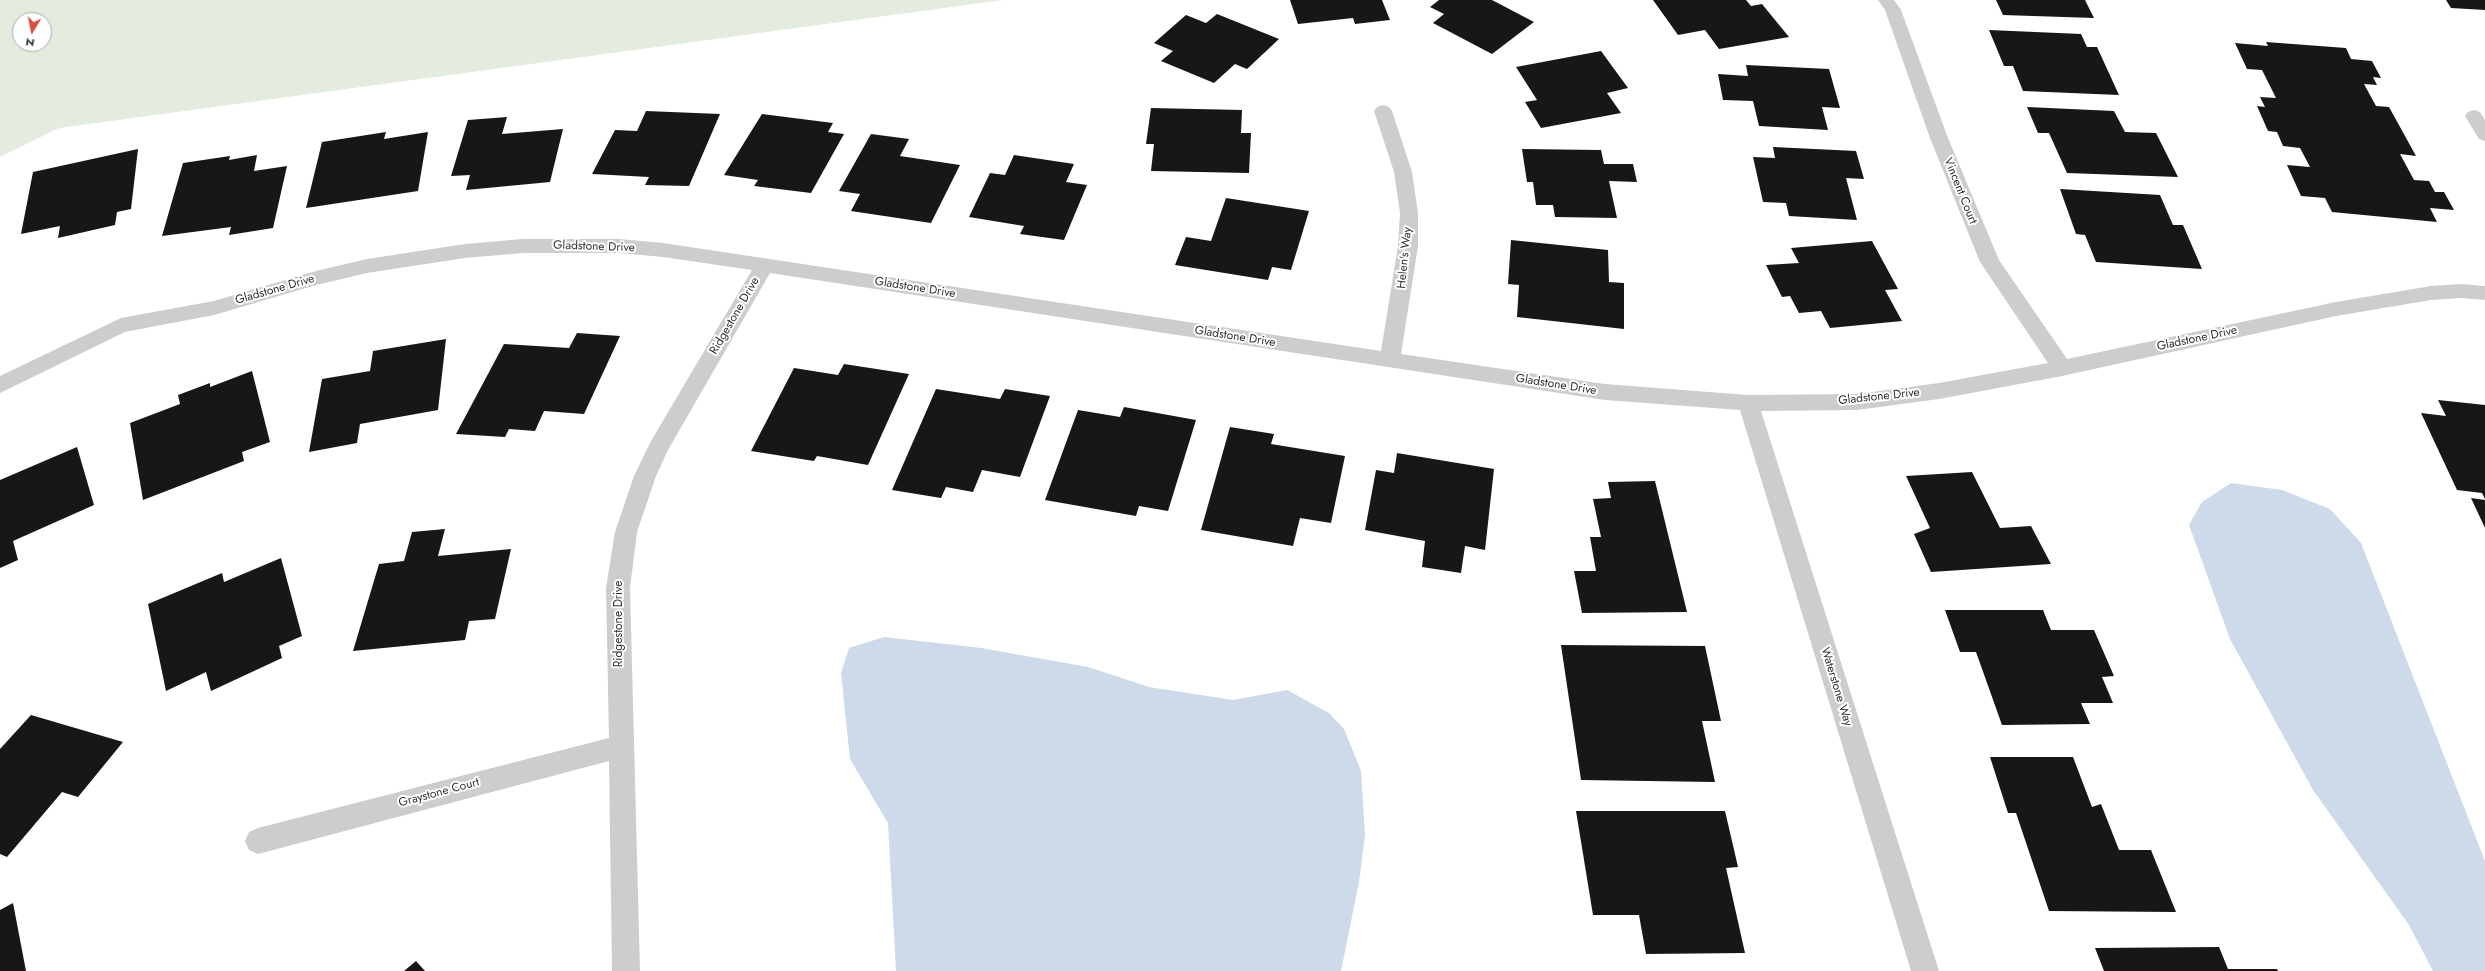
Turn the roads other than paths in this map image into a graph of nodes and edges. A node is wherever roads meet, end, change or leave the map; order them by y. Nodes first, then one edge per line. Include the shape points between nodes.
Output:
1 (1886, 0) edge
2 (1383, 111) dead end
3 (2474, 116) dead end
4 (2485, 135) edge
5 (765, 265) junction
6 (2485, 293) edge
7 (1390, 360) junction
8 (2062, 368) junction
9 (0, 385) edge
10 (1748, 403) junction
11 (621, 746) junction
12 (258, 841) dead end
13 (626, 971) edge
14 (1925, 971) edge

1 - 8 street, Vincent Court via 1893,10 1939,138 1990,262
2 - 7 street, Helen's Way via 1402,172 1409,213 1408,246
3 - 4 street
5 - 7 street, Gladstone Drive
5 - 9 street, Gladstone Drive via 663,250 571,245 464,251 367,266 214,308 122,325
5 - 11 street, Ridgestone Drive via 659,447 645,476 626,532 618,588
6 - 8 street, Gladstone Drive via 2432,293 2344,308
7 - 10 street, Gladstone Drive via 1605,392
8 - 10 street, Gladstone Drive via 1938,391 1857,402
10 - 14 street, Waterstone Way
11 - 12 street, Graystone Court
11 - 13 street, Ridgestone Drive

